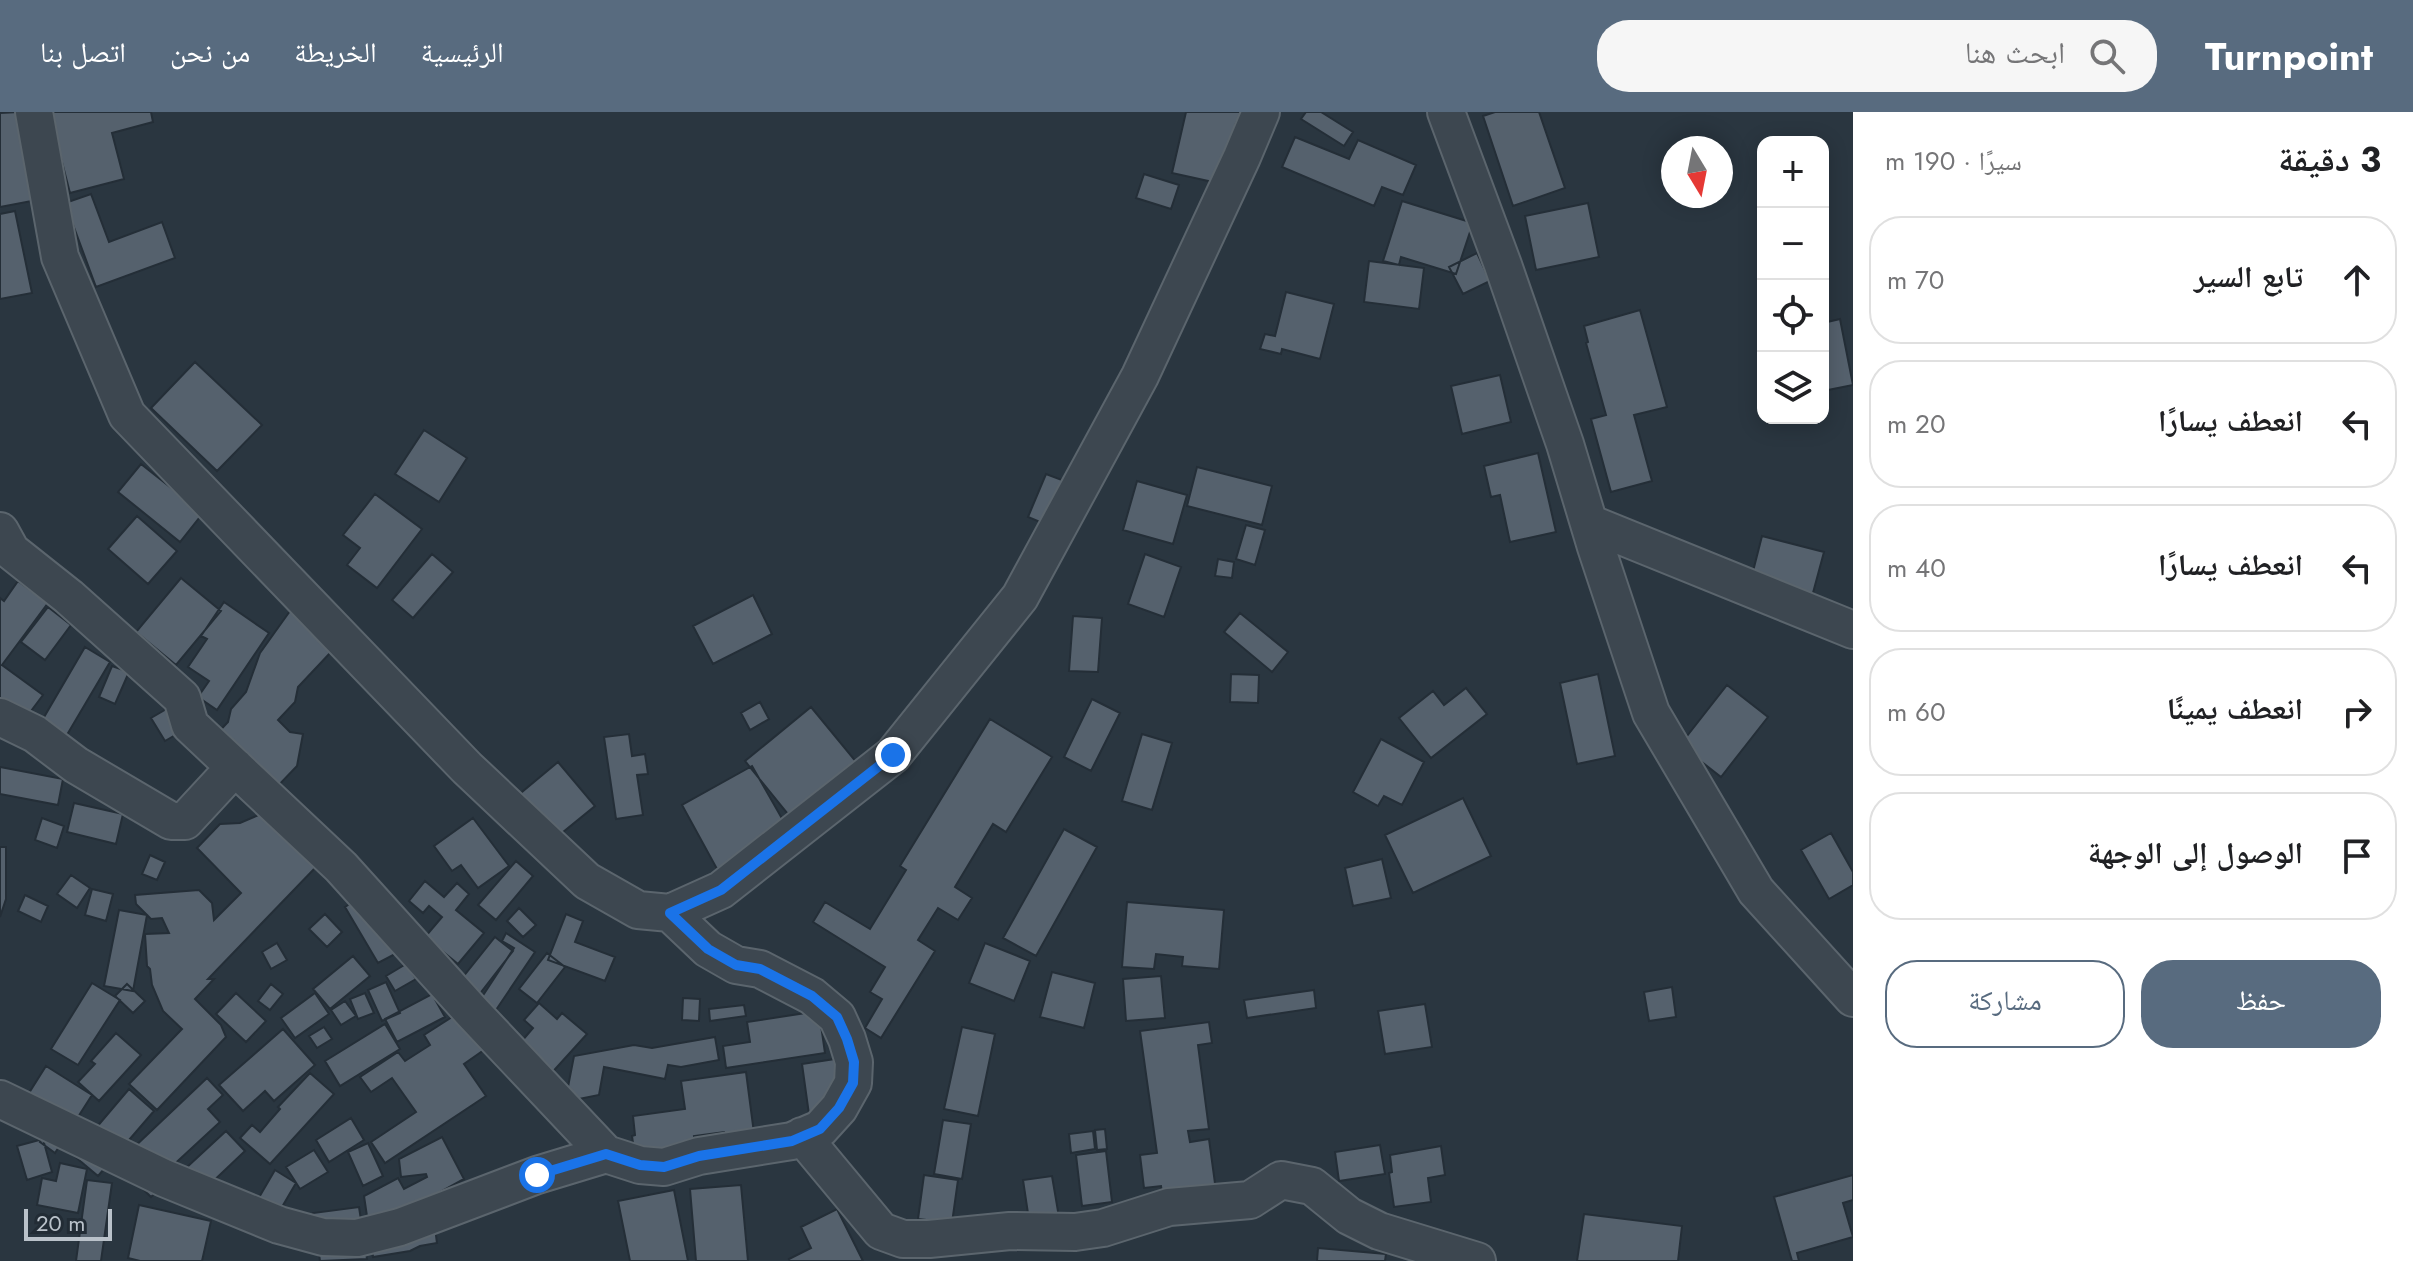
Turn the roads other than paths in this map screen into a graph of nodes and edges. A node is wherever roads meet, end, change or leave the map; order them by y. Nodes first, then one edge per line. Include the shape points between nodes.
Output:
1 (34, 112) edge
2 (1261, 112) edge
3 (1446, 112) edge
4 (1589, 523) junction
5 (0, 531) edge
6 (1853, 630) edge
7 (0, 717) edge
8 (235, 767) junction
9 (670, 913) junction
10 (1853, 998) edge
11 (0, 1099) edge
12 (802, 1136) junction
13 (606, 1154) junction
14 (1477, 1261) edge

1 - 9 street via 60,257 127,415 467,768 587,881 638,910
2 - 9 street via 1140,376 1020,597 893,755 721,890
3 - 4 street
4 - 6 street
4 - 10 street via 1651,713 1756,891
5 - 8 street via 11,551 182,698 190,725
7 - 8 street via 171,821 185,821
8 - 13 street via 341,867
9 - 12 street via 708,949 812,996 837,1017 854,1062 853,1083 820,1129
11 - 13 street via 164,1178 279,1225 323,1237 357,1238 400,1227
12 - 13 street via 664,1167
12 - 14 street via 881,1231 903,1239 1103,1228 1169,1207 1250,1200 1281,1180 1312,1186 1349,1216 1379,1231

